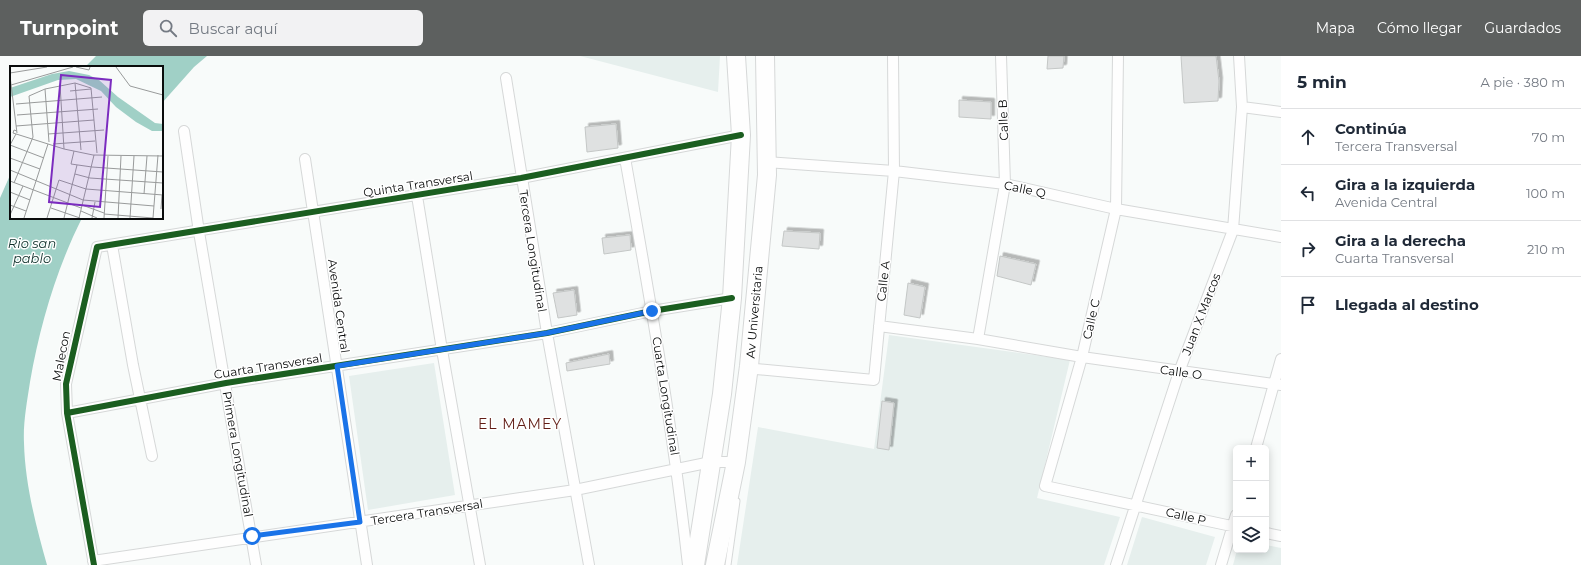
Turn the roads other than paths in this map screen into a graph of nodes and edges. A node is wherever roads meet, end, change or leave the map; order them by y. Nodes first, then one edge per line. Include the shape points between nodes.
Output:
1 (736, 56) edge
2 (764, 56) edge
3 (893, 56) edge
4 (1001, 56) edge
5 (1118, 56) edge
6 (1239, 56) edge
7 (506, 78) dead end
8 (1242, 107) junction
9 (1281, 112) edge
10 (184, 131) dead end
11 (741, 135) junction
12 (625, 158) junction
13 (305, 159) dead end
14 (766, 162) junction
15 (894, 171) junction
16 (521, 178) junction
17 (1005, 184) junction
18 (417, 196) junction
19 (1116, 209) junction
20 (314, 212) junction
21 (1233, 230) junction
22 (199, 232) junction
23 (1281, 236) edge
24 (112, 245) junction
25 (97, 248) joint
26 (732, 298) junction
27 (652, 311) junction
28 (879, 326) junction
29 (547, 333) junction
30 (978, 338) junction
31 (442, 350) junction
32 (1082, 357) junction
33 (1281, 359) edge
34 (337, 366) junction
35 (753, 371) junction
36 (1179, 372) junction
37 (226, 383) junction
38 (1278, 385) edge
39 (140, 399) junction
40 (67, 412) junction
41 (1257, 445) edge
42 (152, 456) dead end
43 (711, 462) junction
44 (736, 462) junction
45 (677, 468) junction
46 (575, 490) junction
47 (738, 494) dead end
48 (1135, 504) junction
49 (470, 505) junction
50 (360, 522) junction
51 (1233, 527) edge
52 (1233, 530) edge
53 (1269, 534) edge
54 (252, 536) junction
55 (1281, 536) edge
56 (94, 563) edge
57 (256, 565) edge
58 (368, 565) edge
59 (480, 565) edge
60 (588, 565) edge
61 (688, 565) edge
62 (695, 565) edge
63 (716, 565) edge
64 (728, 565) edge
65 (1116, 565) edge
66 (1222, 565) edge

1 - 11 highway, Av Universitaria
2 - 14 highway, Av Universitaria
3 - 15 street, Calle A
4 - 17 street, Calle B
5 - 19 street, Calle C
6 - 8 street, Juan X Marcos
7 - 16 street, Tercera Longitudinal
8 - 9 street
8 - 21 street, Juan X Marcos
10 - 22 street, Primera Longitudinal
11 - 12 street, Quinta Transversal
11 - 26 highway, Av Universitaria
12 - 16 street, Quinta Transversal
12 - 27 street, Cuarta Longitudinal
13 - 20 street, Avenida Central
14 - 15 street, Calle Q
14 - 35 highway, Av Universitaria
15 - 17 street, Calle Q
15 - 28 street, Calle A
16 - 18 street, Quinta Transversal
16 - 29 street, Tercera Longitudinal
17 - 19 street, Calle Q
17 - 30 street, Calle B
18 - 20 street, Quinta Transversal
18 - 31 street
19 - 21 street, Calle Q
19 - 32 street, Calle C
20 - 22 street, Quinta Transversal
20 - 34 street, Avenida Central
21 - 23 street, Calle Q
21 - 36 street, Juan X Marcos
22 - 24 street, Quinta Transversal
22 - 37 street, Primera Longitudinal
24 - 25 street, Quinta Transversal
24 - 39 street
25 - 40 street, Malecon via 66,384
26 - 27 street, Cuarta Transversal
26 - 43 highway, Av Universitaria via 722,394
27 - 29 street, Cuarta Transversal
27 - 45 street, Cuarta Longitudinal
28 - 30 street, Calle O
28 - 35 street, Calle A via 874,380
29 - 31 street, Cuarta Transversal
29 - 46 street, Tercera Longitudinal
30 - 32 street, Calle O
31 - 34 street, Cuarta Transversal
31 - 49 street
32 - 36 street, Calle O
32 - 48 street, Calle C via 1045,486
33 - 38 street
34 - 37 street, Cuarta Transversal
34 - 50 street, Avenida Central
35 - 44 highway, Av Universitaria
36 - 38 street, Calle O
36 - 48 street, Juan X Marcos
37 - 39 street, Cuarta Transversal
37 - 54 street, Primera Longitudinal
38 - 41 street
39 - 40 street, Cuarta Transversal
39 - 42 street
40 - 56 street, Malecon
43 - 44 street, Tercera Transversal
43 - 45 street, Tercera Transversal
43 - 62 highway, Av Universitaria
44 - 63 highway, Av Universitaria
45 - 46 street, Tercera Transversal
45 - 61 street, Cuarta Longitudinal
46 - 49 street, Tercera Transversal
46 - 60 street, Tercera Longitudinal
47 - 64 lane
48 - 51 street, Calle P
48 - 65 street, Juan X Marcos
49 - 50 street, Tercera Transversal
49 - 59 street
50 - 54 street, Tercera Transversal
50 - 58 street, Avenida Central
52 - 66 street
53 - 55 street
54 - 56 street, Tercera Transversal
54 - 57 street, Primera Longitudinal

